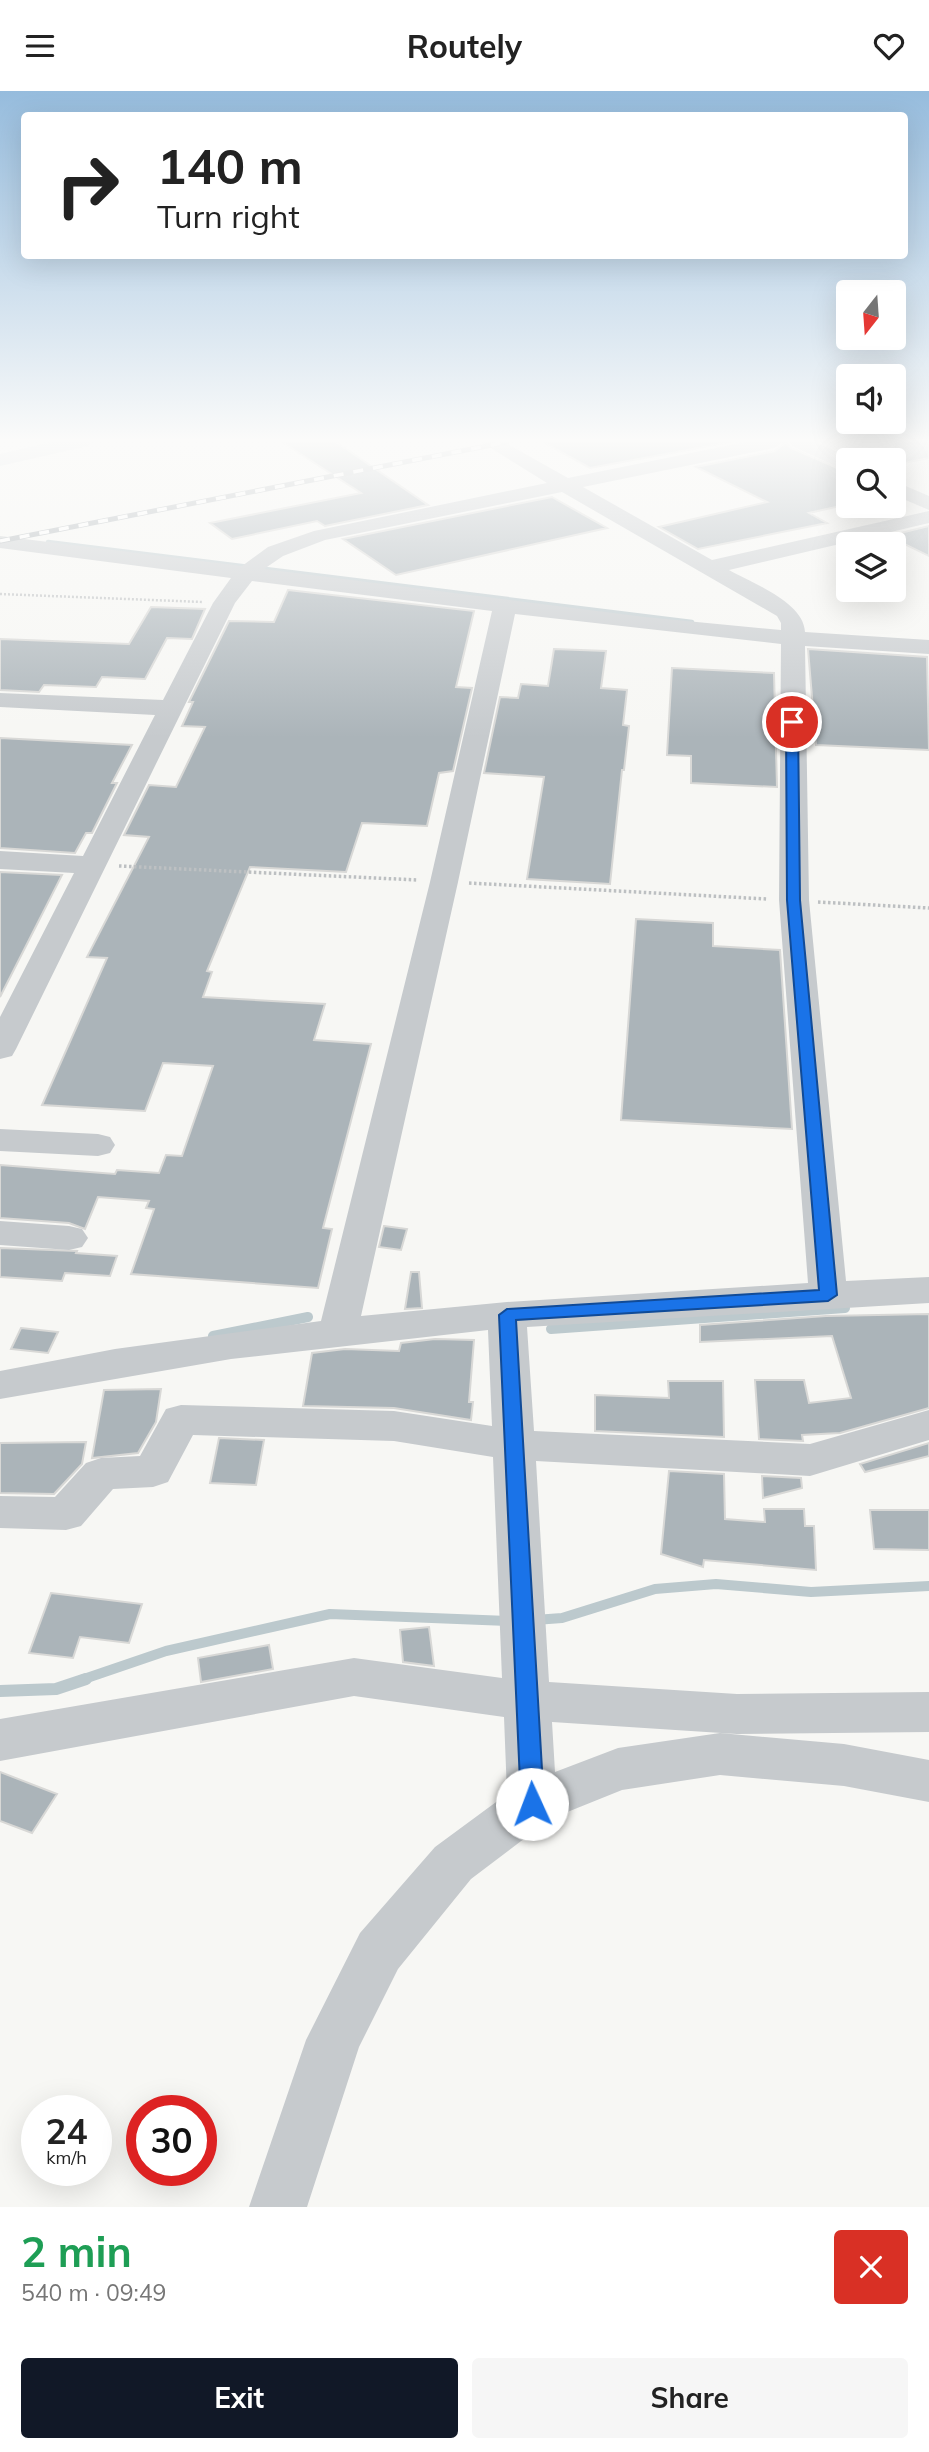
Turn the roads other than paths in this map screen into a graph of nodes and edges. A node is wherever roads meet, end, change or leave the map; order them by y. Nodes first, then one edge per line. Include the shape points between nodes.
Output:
1 (301, 541) edge
2 (659, 541) edge
3 (823, 541) edge
4 (0, 542) edge
5 (254, 566) junction
6 (706, 568) junction
7 (505, 606) junction
8 (792, 630) junction
9 (929, 647) edge
10 (0, 700) edge
11 (172, 708) junction
12 (0, 860) edge
13 (93, 865) junction
14 (0, 1049) edge
15 (0, 1140) edge
16 (98, 1145) dead end
17 (0, 1233) edge
18 (69, 1238) dead end
19 (929, 1290) edge
20 (828, 1295) junction
21 (507, 1315) junction
22 (338, 1332) junction
23 (0, 1385) edge
24 (929, 1425) edge
25 (513, 1445) junction
26 (0, 1512) edge
27 (528, 1701) junction
28 (929, 1712) edge
29 (0, 1741) edge
30 (929, 1781) edge
31 (532, 1804) junction
32 (278, 2207) edge

1 - 5 street
2 - 6 street
3 - 6 street
4 - 5 street
5 - 7 street
5 - 11 street via 224,603
6 - 8 street via 785,611
7 - 8 street via 645,624
7 - 22 street
8 - 9 street
8 - 20 street via 794,900
10 - 11 street
11 - 13 street
12 - 13 street
13 - 14 street
15 - 16 street
17 - 18 street
19 - 20 street
20 - 21 street
21 - 22 street
21 - 25 street
22 - 23 street
24 - 25 street via 810,1460
25 - 26 street via 394,1426 181,1420 153,1471 101,1474 65,1514
25 - 27 street
27 - 28 street via 737,1714
27 - 29 street via 354,1677
27 - 31 street
30 - 31 street via 844,1765 720,1754 618,1769
31 - 32 street via 453,1863 379,1951 334,2040

